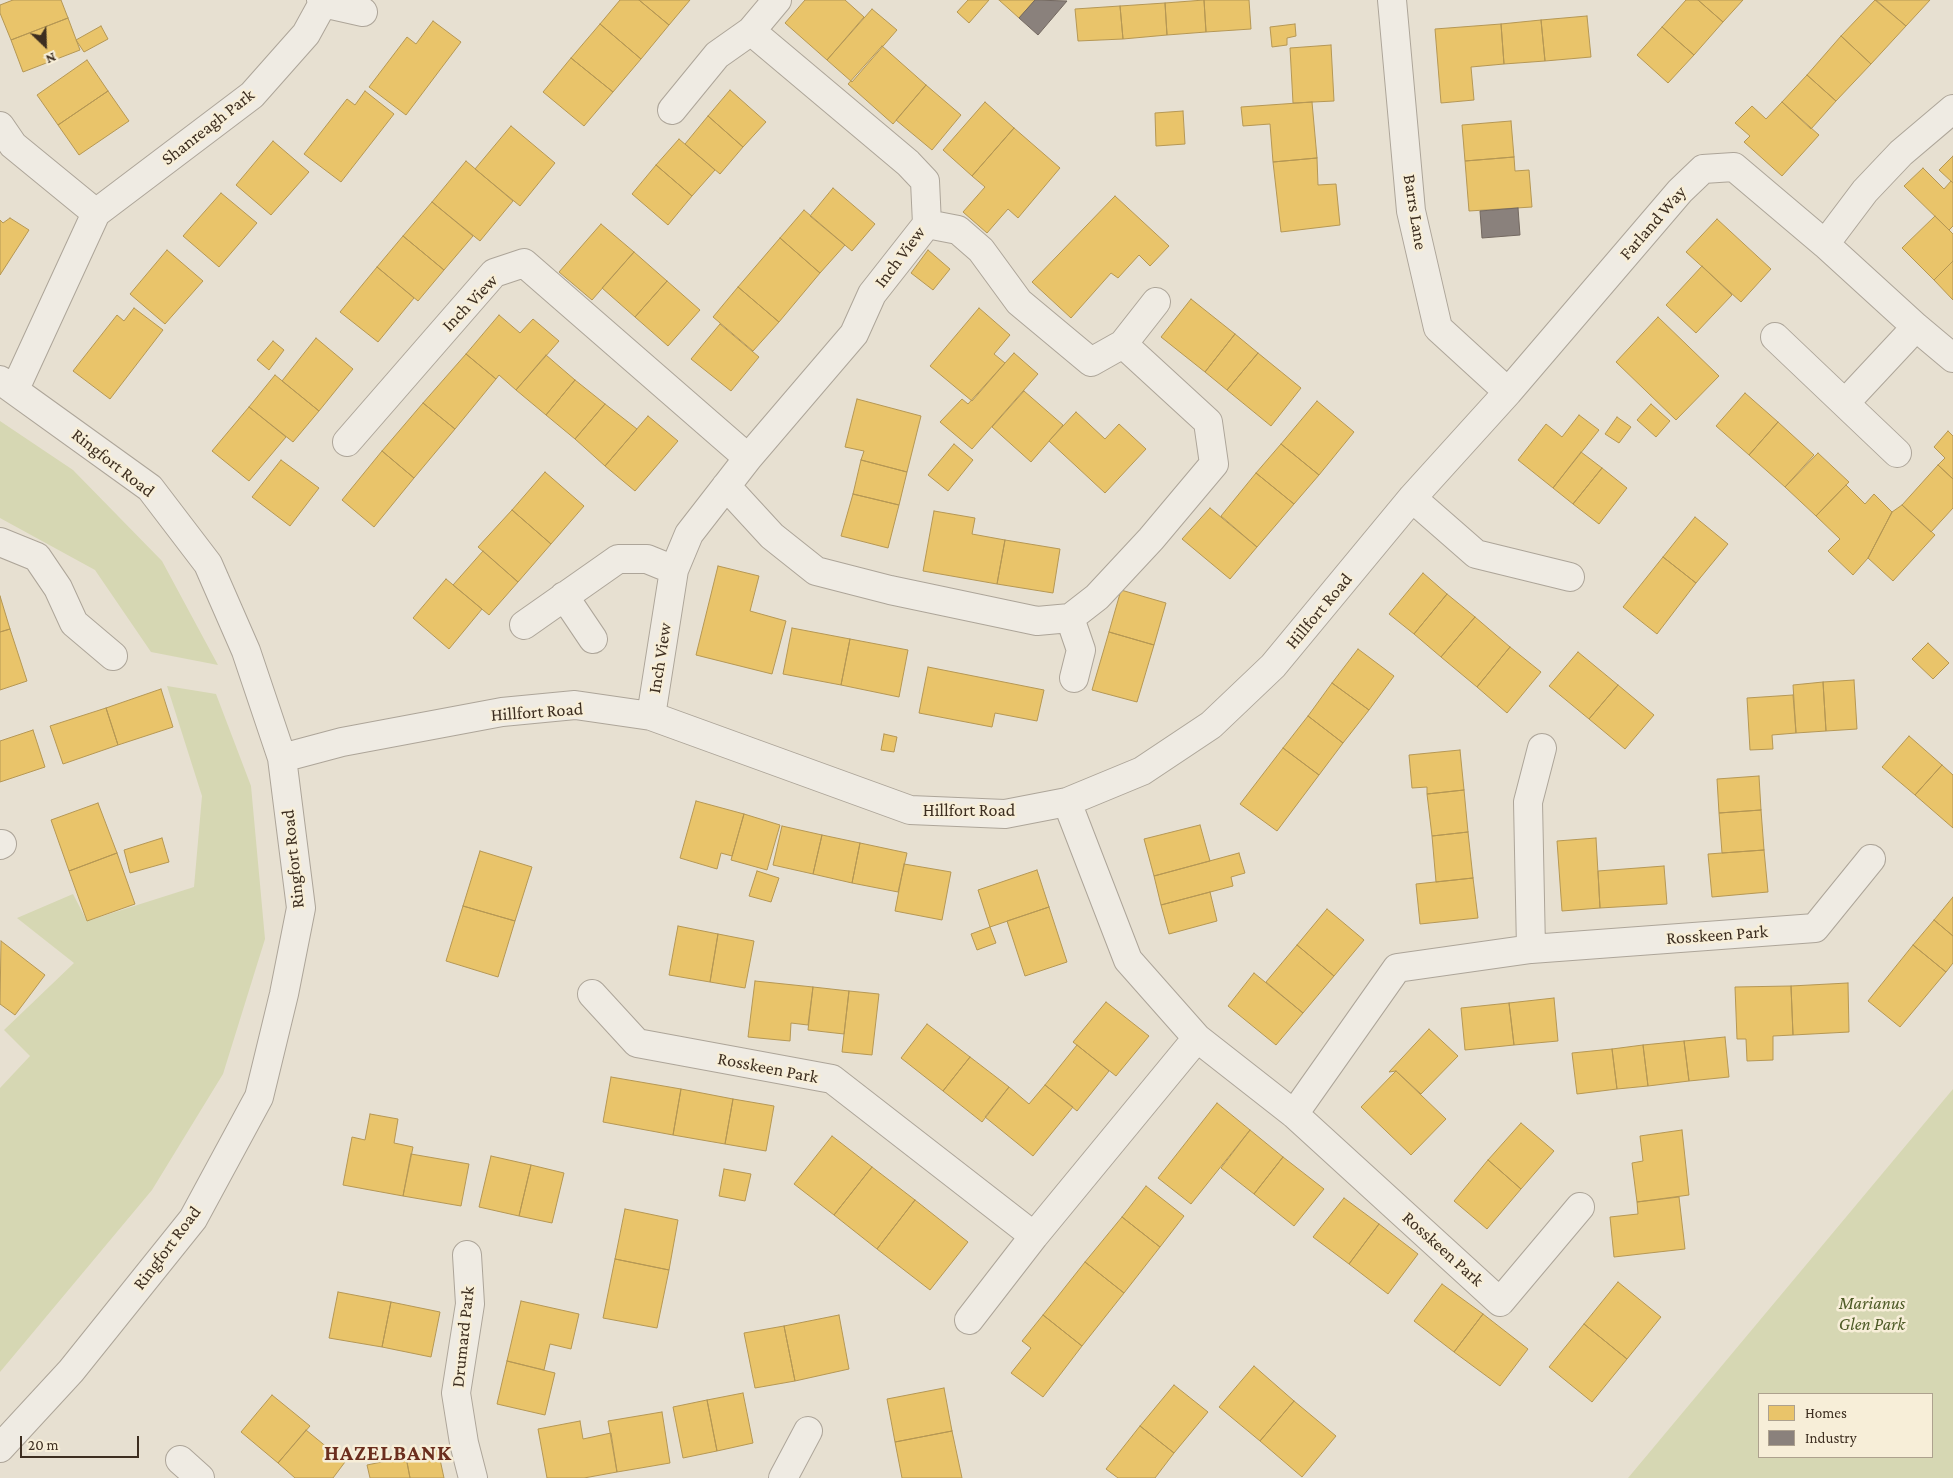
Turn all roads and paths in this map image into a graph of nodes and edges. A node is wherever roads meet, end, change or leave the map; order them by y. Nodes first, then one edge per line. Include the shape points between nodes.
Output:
1 (777, 0) edge
2 (1392, 0) edge
3 (322, 1) edge
4 (363, 12) dead end
5 (751, 31) junction
6 (1953, 109) edge
7 (672, 110) dead end
8 (0, 126) edge
9 (96, 213) junction
10 (928, 224) junction
11 (1825, 244) junction
12 (1156, 302) dead end
13 (1916, 328) junction
14 (1775, 337) dead end
15 (1123, 344) junction
16 (1953, 358) edge
17 (8, 384) edge
18 (1508, 392) junction
19 (1846, 402) junction
20 (347, 442) dead end
21 (1898, 453) dead end
22 (748, 458) junction
23 (726, 486) junction
24 (1412, 498) junction
25 (0, 542) edge
26 (674, 570) junction
27 (1570, 577) dead end
28 (564, 596) junction
29 (1070, 618) junction
30 (524, 625) dead end
31 (593, 639) dead end
32 (113, 656) dead end
33 (1074, 678) dead end
34 (651, 716) junction
35 (1542, 748) dead end
36 (282, 758) junction
37 (1067, 802) junction
38 (1871, 859) dead end
39 (1532, 949) junction
40 (592, 994) dead end
41 (1197, 1038) junction
42 (1294, 1114) junction
43 (1580, 1207) dead end
44 (1034, 1236) junction
45 (467, 1255) dead end
46 (969, 1320) dead end
47 (808, 1431) dead end
48 (0, 1448) edge
49 (473, 1478) edge
50 (783, 1478) edge

1 - 5 street
2 - 18 street, Barrs Lane via 1411,211 1438,328
3 - 4 street, Shanreagh Park
3 - 9 street, Shanreagh Park via 306,34 252,95
5 - 7 street via 717,55
5 - 10 street, Inch View via 908,163 925,181
6 - 11 street via 1901,153 1865,191
8 - 9 street via 13,144
9 - 17 street, Shanreagh Park
10 - 15 street via 958,230 981,250 1019,302 1091,362
10 - 22 street, Inch View via 872,294 854,334
11 - 13 street, Farland Way
11 - 18 street, Farland Way via 1734,167 1703,170 1680,191
12 - 15 street
13 - 16 street, Farland Way
13 - 19 street
14 - 19 street
15 - 29 street via 1208,422 1214,464 1144,547 1097,597
17 - 36 street, Ringfort Road via 150,488 208,564 246,651
18 - 24 street, Hillfort Road
19 - 21 street
20 - 22 street, Inch View via 494,273 524,263
22 - 23 street, Inch View
23 - 26 street, Inch View via 689,534
23 - 29 street via 772,536 816,571 890,590 1038,620
24 - 27 street via 1476,554
24 - 37 street, Hillfort Road via 1273,666 1211,726 1142,771
25 - 32 street via 36,556 58,588 74,623
26 - 28 street via 647,559 618,559
26 - 34 street, Inch View
28 - 30 street
28 - 31 street
29 - 33 street via 1081,650
34 - 36 street, Hillfort Road via 575,705 502,712 342,742
34 - 37 street, Hillfort Road via 910,810 1005,814
35 - 39 street via 1528,802
36 - 48 street, Ringfort Road via 301,908 259,1096 193,1218 71,1371
37 - 41 street, Rosskeen Park via 1128,960
38 - 39 street, Rosskeen Park via 1815,928
39 - 42 street, Rosskeen Park via 1397,968
40 - 44 street, Rosskeen Park via 638,1043 832,1080
41 - 42 street, Rosskeen Park
41 - 44 street
42 - 43 street, Rosskeen Park via 1500,1302
44 - 46 street
45 - 49 street, Drumard Park via 470,1304 456,1393
47 - 50 street

